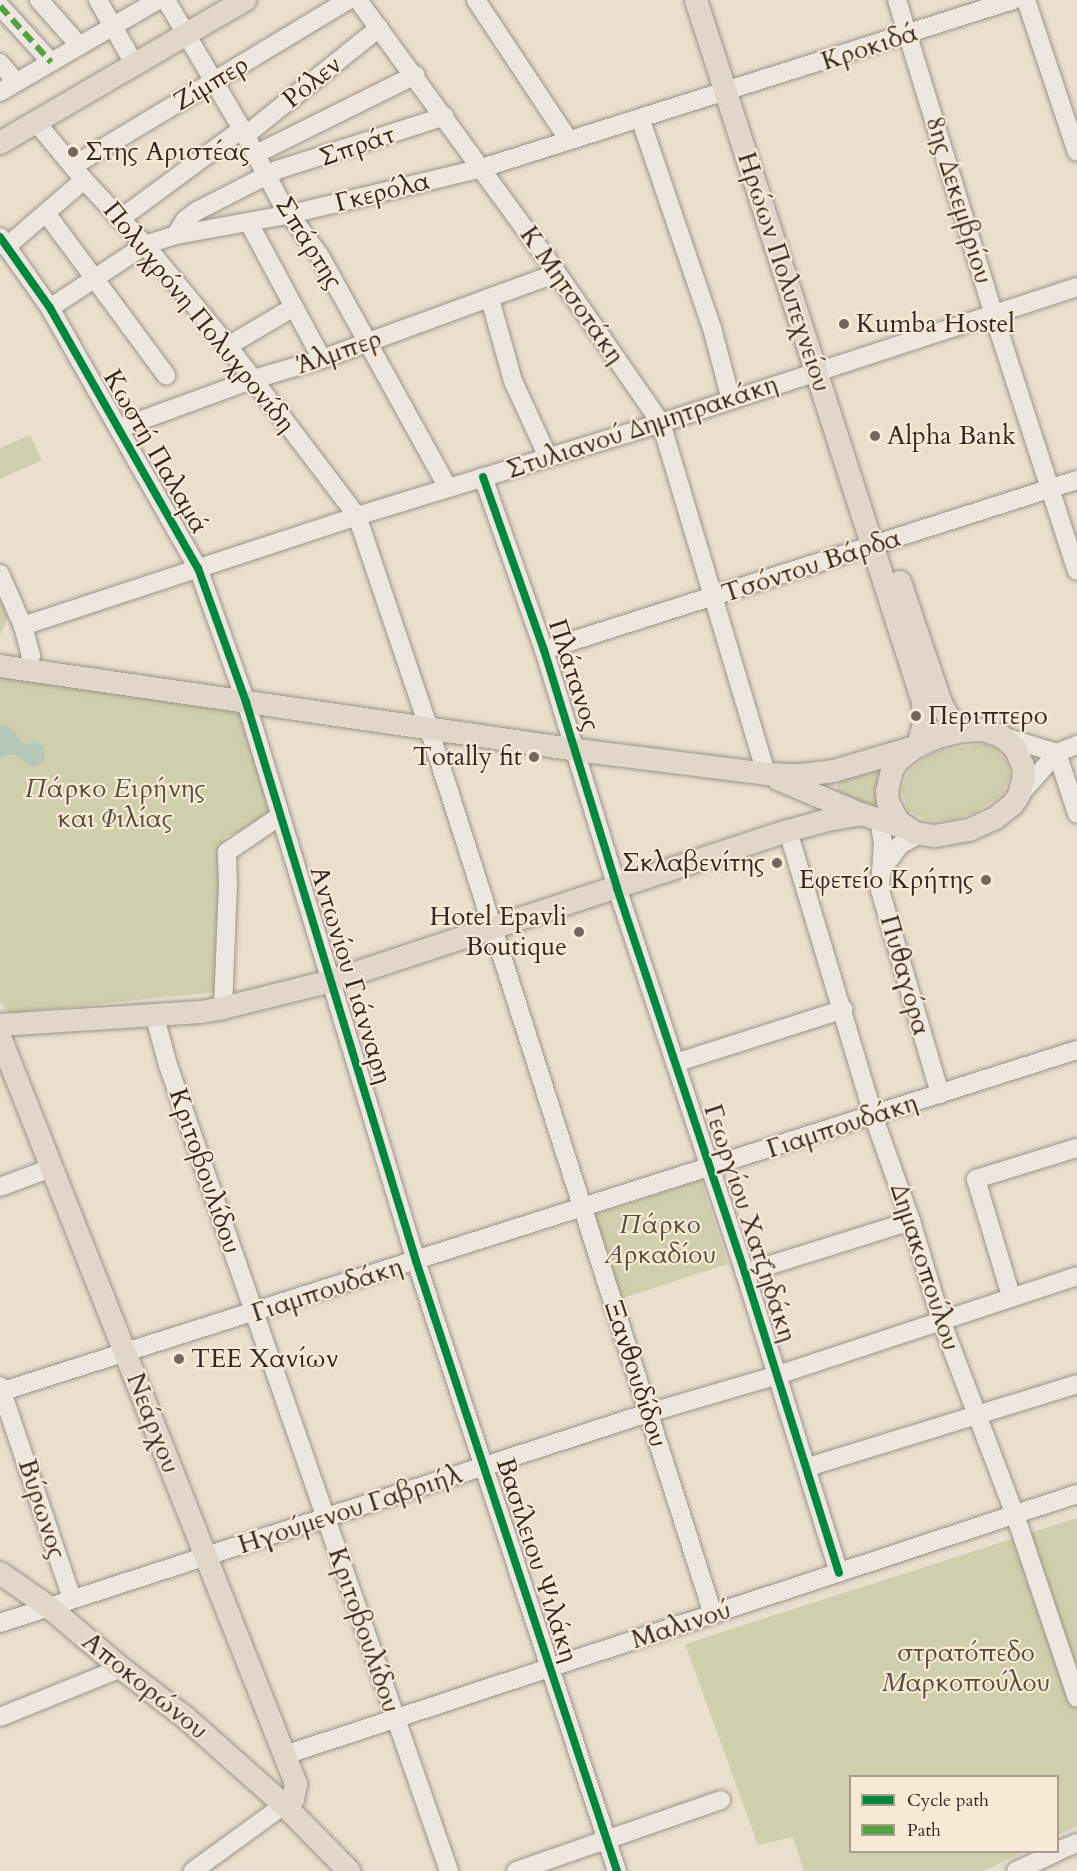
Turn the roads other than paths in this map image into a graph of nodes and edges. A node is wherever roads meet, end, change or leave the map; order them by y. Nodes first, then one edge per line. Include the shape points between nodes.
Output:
1 (39, 0) edge
2 (98, 0) edge
3 (158, 0) edge
4 (166, 0) edge
5 (245, 0) edge
6 (476, 0) edge
7 (696, 0) edge
8 (712, 0) edge
9 (897, 0) edge
10 (1013, 0) edge
11 (1026, 0) edge
12 (359, 1) edge
13 (0, 6) edge
14 (113, 26) junction
15 (379, 28) junction
16 (908, 35) junction
17 (186, 36) junction
18 (79, 45) junction
19 (51, 62) junction
20 (0, 63) edge
21 (135, 65) junction
22 (416, 75) junction
23 (16, 81) junction
24 (213, 81) junction
25 (733, 90) junction
26 (0, 92) edge
27 (445, 116) junction
28 (640, 118) junction
29 (36, 122) junction
30 (244, 132) junction
31 (1074, 132) edge
32 (568, 140) junction
33 (0, 143) edge
34 (1077, 152) edge
35 (256, 154) junction
36 (482, 168) junction
37 (79, 173) junction
38 (268, 175) junction
39 (46, 213) junction
40 (291, 214) junction
41 (120, 219) junction
42 (249, 223) junction
43 (176, 235) junction
44 (3, 242) edge
45 (145, 245) junction
46 (557, 273) junction
47 (97, 279) junction
48 (1077, 286) edge
49 (489, 299) junction
50 (294, 307) junction
51 (50, 308) junction
52 (993, 313) junction
53 (369, 342) junction
54 (228, 346) junction
55 (322, 359) junction
56 (822, 369) junction
57 (166, 375) dead end
58 (254, 379) junction
59 (731, 400) junction
60 (661, 423) junction
61 (120, 428) junction
62 (548, 457) junction
63 (483, 477) junction
64 (1077, 480) edge
65 (1051, 487) junction
66 (448, 488) junction
67 (357, 516) junction
68 (878, 542) junction
69 (198, 568) junction
70 (1077, 571) edge
71 (0, 574) edge
72 (713, 598) junction
73 (23, 626) junction
74 (544, 650) junction
75 (0, 666) edge
76 (28, 672) junction
77 (246, 702) junction
78 (429, 729) junction
79 (962, 731) junction
80 (1001, 736) junction
81 (1077, 746) edge
82 (917, 747) junction
83 (577, 750) junction
84 (1057, 753) junction
85 (848, 768) junction
86 (766, 774) junction
87 (815, 795) junction
88 (1019, 795) junction
89 (1077, 814) edge
90 (280, 816) junction
91 (870, 817) junction
92 (788, 831) junction
93 (913, 831) junction
94 (880, 873) junction
95 (617, 888) junction
96 (491, 928) junction
97 (331, 981) junction
98 (223, 1008) junction
99 (843, 1009) junction
100 (154, 1014) junction
101 (0, 1025) edge
102 (0, 1037) edge
103 (1077, 1050) edge
104 (675, 1063) junction
105 (940, 1094) junction
106 (873, 1115) junction
107 (1077, 1148) edge
108 (51, 1168) junction
109 (709, 1169) junction
110 (0, 1187) edge
111 (582, 1209) junction
112 (911, 1221) junction
113 (416, 1261) junction
114 (745, 1273) junction
115 (1077, 1276) edge
116 (1011, 1296) junction
117 (254, 1313) junction
118 (941, 1320) junction
119 (125, 1351) junction
120 (778, 1375) junction
121 (1077, 1384) edge
122 (1, 1390) edge
123 (648, 1413) junction
124 (976, 1416) junction
125 (484, 1465) junction
126 (808, 1467) junction
127 (1077, 1494) edge
128 (1015, 1515) junction
129 (326, 1519) junction
130 (206, 1557) junction
131 (0, 1573) edge
132 (839, 1573) junction
133 (72, 1599) junction
134 (49, 1607) junction
135 (713, 1614) junction
136 (0, 1623) edge
137 (121, 1668) junction
138 (550, 1668) junction
139 (1077, 1698) edge
140 (0, 1717) edge
141 (395, 1719) junction
142 (285, 1755) junction
143 (721, 1800) dead end
144 (284, 1805) junction
145 (606, 1842) junction
146 (1077, 1843) edge
147 (1059, 1850) edge
148 (1054, 1853) edge
149 (1035, 1866) edge
150 (193, 1871) edge
151 (349, 1871) edge
152 (449, 1871) edge
153 (516, 1871) edge
154 (617, 1871) edge
155 (1016, 1871) edge

1 - 18 street
2 - 14 street
3 - 14 street
4 - 17 street, Σπάρτης
5 - 17 main road
6 - 32 street
7 - 25 main road, Ηρώων Πολυτεχνείου
8 - 25 main road
9 - 16 street, 8ης Δεκεμβρίου
10 - 16 street, Κροκιδά
11 - 31 street
12 - 15 street, Κ Μητσοτάκη
12 - 24 street, Ζίμπερ
13 - 19 street
14 - 18 street
14 - 21 street
15 - 22 street, Κ Μητσοτάκη
15 - 30 street, Ρόλεν
16 - 25 street, Κροκιδά
16 - 52 street, 8ης Δεκεμβρίου
17 - 21 main road
17 - 24 street, Σπάρτης
18 - 19 street
19 - 23 street
20 - 23 street
21 - 29 main road
22 - 27 street, Κ Μητσοτάκη
22 - 35 street
23 - 26 street
24 - 30 street, Σπάρτης
24 - 37 street, Ζίμπερ
25 - 28 street, Γκερόλα
25 - 56 main road, Ηρώων Πολυτεχνείου
27 - 36 street, Κ Μητσοτάκη
27 - 38 street, Σπράτ
28 - 32 street, Γκερόλα
28 - 59 street via 712,328
29 - 33 main road
29 - 37 street, Πολυχρόνη Πολυχρονίδη
30 - 35 street, Σπάρτης
30 - 41 street, Ρόλεν
31 - 34 street
32 - 36 street, Γκερόλα
35 - 38 street, Σπάρτης
36 - 40 street, Γκερόλα
36 - 46 street, Κ Μητσοτάκη
37 - 39 street, Ζίμπερ
37 - 41 street, Πολυχρόνη Πολυχρονίδη
38 - 40 street, Σπάρτης
38 - 43 street, Σπράτ via 197,211 185,220
39 - 44 street, Ζίμπερ
39 - 47 street
40 - 42 street, Γκερόλα
40 - 53 street, Σπάρτης
41 - 45 street, Πολυχρόνη Πολυχρονίδη
42 - 43 street, Γκερόλα
42 - 50 street
43 - 45 street, Γκερόλα
44 - 51 street, Κωστή Παλαμά
45 - 47 street, Γκερόλα
45 - 54 street, Πολυχρόνη Πολυχρονίδη
46 - 49 street, Άλμπερ
46 - 60 street, Κ Μητσοτάκη
47 - 51 street, Γκερόλα
47 - 57 street
48 - 52 street, Στυλιανού Δημητρακάκη
49 - 53 street, Άλμπερ
49 - 62 street via 513,381
50 - 54 street
50 - 55 street
51 - 61 street, Κωστή Παλαμά
52 - 56 street, Στυλιανού Δημητρακάκη
52 - 65 street, 8ης Δεκεμβρίου
53 - 55 street, Άλμπερ
53 - 66 street, Σπάρτης
54 - 58 street, Πολυχρόνη Πολυχρονίδη
55 - 58 street, Άλμπερ
56 - 59 street, Στυλιανού Δημητρακάκη
56 - 68 main road, Ηρώων Πολυτεχνείου
58 - 61 street, Άλμπερ
58 - 67 street, Πολυχρόνη Πολυχρονίδη
59 - 60 street, Στυλιανού Δημητρακάκη
60 - 62 street, Στυλιανού Δημητρακάκη
60 - 72 street, Κ Μητσοτάκη
61 - 69 street, Κωστή Παλαμά
62 - 63 street, Στυλιανού Δημητρακάκη
63 - 66 street, Στυλιανού Δημητρακάκη
63 - 74 street, Πλάτανος
64 - 65 street, Τσόντου Βάρδα
65 - 68 street, Τσόντου Βάρδα
65 - 70 street, 8ης Δεκεμβρίου
66 - 67 street, Στυλιανού Δημητρακάκη
67 - 69 street, Στυλιανού Δημητρακάκη
67 - 78 street, Πολυχρόνη Πολυχρονίδη
68 - 72 street, Τσόντου Βάρδα
68 - 79 main road via 938,697 949,718
68 - 82 main road via 925,715
69 - 73 street, Στυλιανού Δημητρακάκη
69 - 77 street, Κωστή Παλαμά
71 - 73 street
72 - 74 street, Τσόντου Βάρδα
72 - 86 street, Κ Μητσοτάκη
73 - 76 street via 31,655
74 - 83 street, Πλάτανος
75 - 76 main road
76 - 77 main road
77 - 78 main road
77 - 90 street, Αντωνίου Γιάνναρη
78 - 83 main road
78 - 96 street, Ξανθουδίδου
79 - 80 main road via 983,730
79 - 82 main road
80 - 84 street
80 - 88 main road via 1015,748 1023,766
81 - 84 street
82 - 85 main road
82 - 93 main road via 898,761 888,781 888,802 898,821
83 - 86 main road
83 - 95 street, Πλάτανος
84 - 88 street
84 - 89 street
85 - 86 main road via 801,775
85 - 87 main road
86 - 87 main road
87 - 91 main road
87 - 92 main road
88 - 93 main road via 1006,811 976,828 947,835
90 - 97 street, Αντωνίου Γιάνναρη
90 - 98 street via 227,852
91 - 92 main road via 828,819
91 - 93 main road
91 - 94 street, Πυθαγόρα via 883,842
92 - 95 main road
92 - 99 street, Δημακοπούλου
93 - 94 street
94 - 105 street, Πυθαγόρα via 880,890
95 - 96 main road
95 - 104 street, Γεωργίου Χατζηδάκη
96 - 97 main road
96 - 111 street, Ξανθουδίδου
97 - 98 main road
97 - 113 street, Αντωνίου Γιάνναρη
98 - 100 main road
99 - 104 street
99 - 106 street, Δημακοπούλου
100 - 101 main road
100 - 117 street, Κριτοβουλίδου
102 - 108 main road, Νεάρχου
103 - 105 street, Γιαμπουδάκη
104 - 109 street, Γεωργίου Χατζηδάκη
105 - 106 street, Γιαμπουδάκη
106 - 109 street, Γιαμπουδάκη
106 - 112 street, Δημακοπούλου
107 - 116 street via 976,1179
108 - 110 street
108 - 119 main road, Νεάρχου
109 - 111 street, Γιαμπουδάκη
109 - 114 street, Γεωργίου Χατζηδάκη
111 - 113 street, Γιαμπουδάκη
111 - 123 street, Ξανθουδίδου
112 - 114 street
112 - 118 street, Δημακοπούλου
113 - 117 street, Γιαμπουδάκη
113 - 125 street, Βασίλειου Ψιλάκη
114 - 120 street, Γεωργίου Χατζηδάκη
115 - 116 street, Ηγούμενου Γαβριήλ
116 - 118 street, Ηγούμενου Γαβριήλ
117 - 119 street, Γιαμπουδάκη
117 - 129 street, Κριτοβουλίδου
118 - 120 street, Ηγούμενου Γαβριήλ
118 - 124 street, Δημακοπούλου
119 - 122 street, Γιαμπουδάκη
119 - 130 main road, Νεάρχου
120 - 123 street, Ηγούμενου Γαβριήλ
120 - 126 street, Γεωργίου Χατζηδάκη
121 - 124 street
122 - 133 street, Βύρωνος
123 - 125 street, Ηγούμενου Γαβριήλ
123 - 135 street, Ξανθουδίδου
124 - 126 street
124 - 128 street, Δημακοπούλου
125 - 129 street, Ηγούμενου Γαβριήλ
125 - 138 street, Βασίλειου Ψιλάκη
126 - 132 street, Γεωργίου Χατζηδάκη
127 - 128 street, Μαλινού
128 - 132 street, Μαλινού
128 - 139 street, Δημακοπούλου
129 - 130 street, Ηγούμενου Γαβριήλ
129 - 141 street, Κριτοβουλίδου
130 - 133 street, Ηγούμενου Γαβριήλ
130 - 142 main road, Νεάρχου
131 - 134 main road, Αποκορώνου
132 - 135 street, Μαλινού
133 - 134 street, Ηγούμενου Γαβριήλ
134 - 136 street, Ηγούμενου Γαβριήλ
134 - 137 main road, Αποκορώνου
135 - 138 street, Μαλινού
137 - 140 street
137 - 144 main road, Αποκορώνου via 186,1718
138 - 141 street, Μαλινού
138 - 145 street, Βασίλειου Ψιλάκη
141 - 142 street, Μαλινού
141 - 152 street, Κριτοβουλίδου
142 - 144 main road, Νεάρχου via 296,1792
143 - 145 street
144 - 150 street
144 - 151 main road, Αποκορώνου
145 - 153 street
145 - 154 street, Βασίλειου Ψιλάκη
146 - 147 street
148 - 149 street
149 - 155 street

